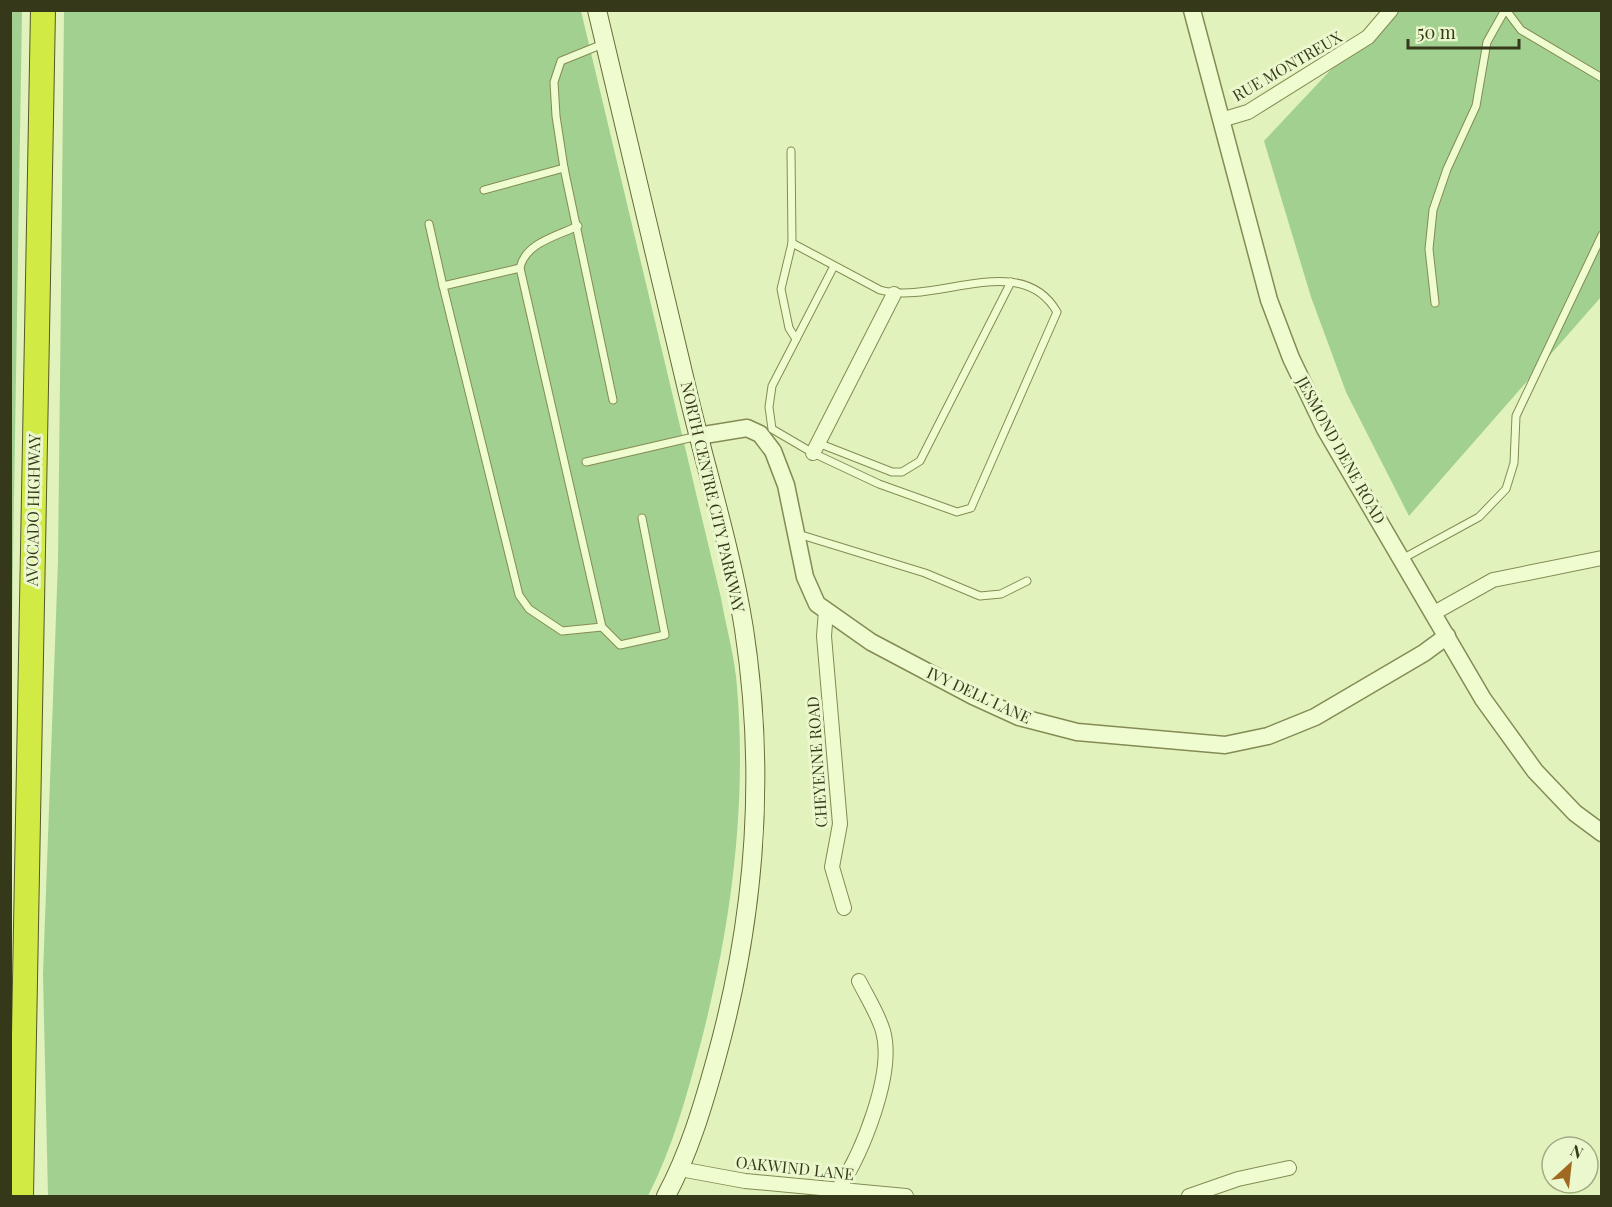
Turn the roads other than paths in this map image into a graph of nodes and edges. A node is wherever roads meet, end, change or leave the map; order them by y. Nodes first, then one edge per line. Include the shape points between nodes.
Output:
1 (43, 10) edge
2 (597, 10) edge
3 (1192, 10) edge
4 (1390, 10) edge
5 (1505, 10) edge
6 (605, 43) junction
7 (1602, 78) edge
8 (1221, 120) junction
9 (791, 151) dead end
10 (564, 168) junction
11 (484, 190) dead end
12 (429, 224) dead end
13 (578, 226) junction
14 (1602, 236) edge
15 (792, 243) junction
16 (834, 266) junction
17 (520, 268) junction
18 (1011, 282) junction
19 (443, 286) junction
20 (894, 294) junction
21 (1436, 303) dead end
22 (796, 339) junction
23 (613, 400) dead end
24 (766, 432) junction
25 (698, 436) junction
26 (815, 448) junction
27 (586, 462) dead end
28 (642, 518) dead end
29 (795, 534) junction
30 (1602, 558) edge
31 (1402, 559) junction
32 (1027, 581) dead end
33 (826, 611) junction
34 (1434, 613) junction
35 (602, 627) junction
36 (1447, 636) junction
37 (1602, 833) edge
38 (844, 908) dead end
39 (859, 981) dead end
40 (1289, 1168) dead end
41 (680, 1169) junction
42 (839, 1188) junction
43 (21, 1197) edge
44 (666, 1197) edge
45 (906, 1197) edge
46 (1189, 1197) edge

1 - 43 highway, AVOCADO HIGHWAY
2 - 6 main road, NORTH CENTRE CITY PARKWAY
3 - 8 street, JESMOND DENE ROAD
4 - 8 street, RUE MONTREUX via 1368,37 1248,112
5 - 7 lane via 1521,30
5 - 21 lane via 1487,42 1476,106 1433,210 1429,249
6 - 10 lane via 568,56 556,71 556,116
6 - 25 main road, NORTH CENTRE CITY PARKWAY
8 - 31 street, JESMOND DENE ROAD via 1269,300 1291,358 1326,429
9 - 15 lane
10 - 11 lane
10 - 13 lane
12 - 19 lane
13 - 17 lane via 529,249
13 - 23 lane
14 - 31 lane via 1516,416 1514,463 1506,489 1479,517
15 - 16 lane
15 - 22 lane via 781,289 789,328
16 - 20 lane
16 - 22 lane
17 - 19 lane
17 - 35 lane
18 - 20 lane via 991,280 911,295
18 - 26 lane via 920,461 902,472 892,472
18 - 26 lane via 1029,286 1048,297 1057,312 971,508 957,512 879,484
19 - 35 lane via 519,595 529,609 562,631
20 - 26 street
22 - 24 lane via 772,386
24 - 25 street via 747,428
24 - 26 lane
24 - 29 street, IVY DELL LANE via 786,485
25 - 27 lane
25 - 41 main road, NORTH CENTRE CITY PARKWAY via 730,557 744,630 757,796 745,931 729,1009 707,1093
28 - 35 lane via 665,635 620,645
29 - 32 lane via 925,573 980,596 1001,594
29 - 33 street, IVY DELL LANE via 805,577 817,604
30 - 34 street via 1493,580
31 - 34 street, JESMOND DENE ROAD
33 - 36 street, IVY DELL LANE via 871,642 1019,717 1077,732 1225,745 1268,736 1315,717
33 - 38 street, CHEYENNE ROAD via 824,636 840,824 832,867
34 - 36 street, JESMOND DENE ROAD
36 - 37 street, JESMOND DENE ROAD via 1483,699 1535,771 1575,813
39 - 42 street via 883,1032 885,1065 867,1129
40 - 46 street via 1238,1179
41 - 42 street, OAKWIND LANE via 745,1181
41 - 44 main road, NORTH CENTRE CITY PARKWAY
42 - 45 street, OAKWIND LANE

